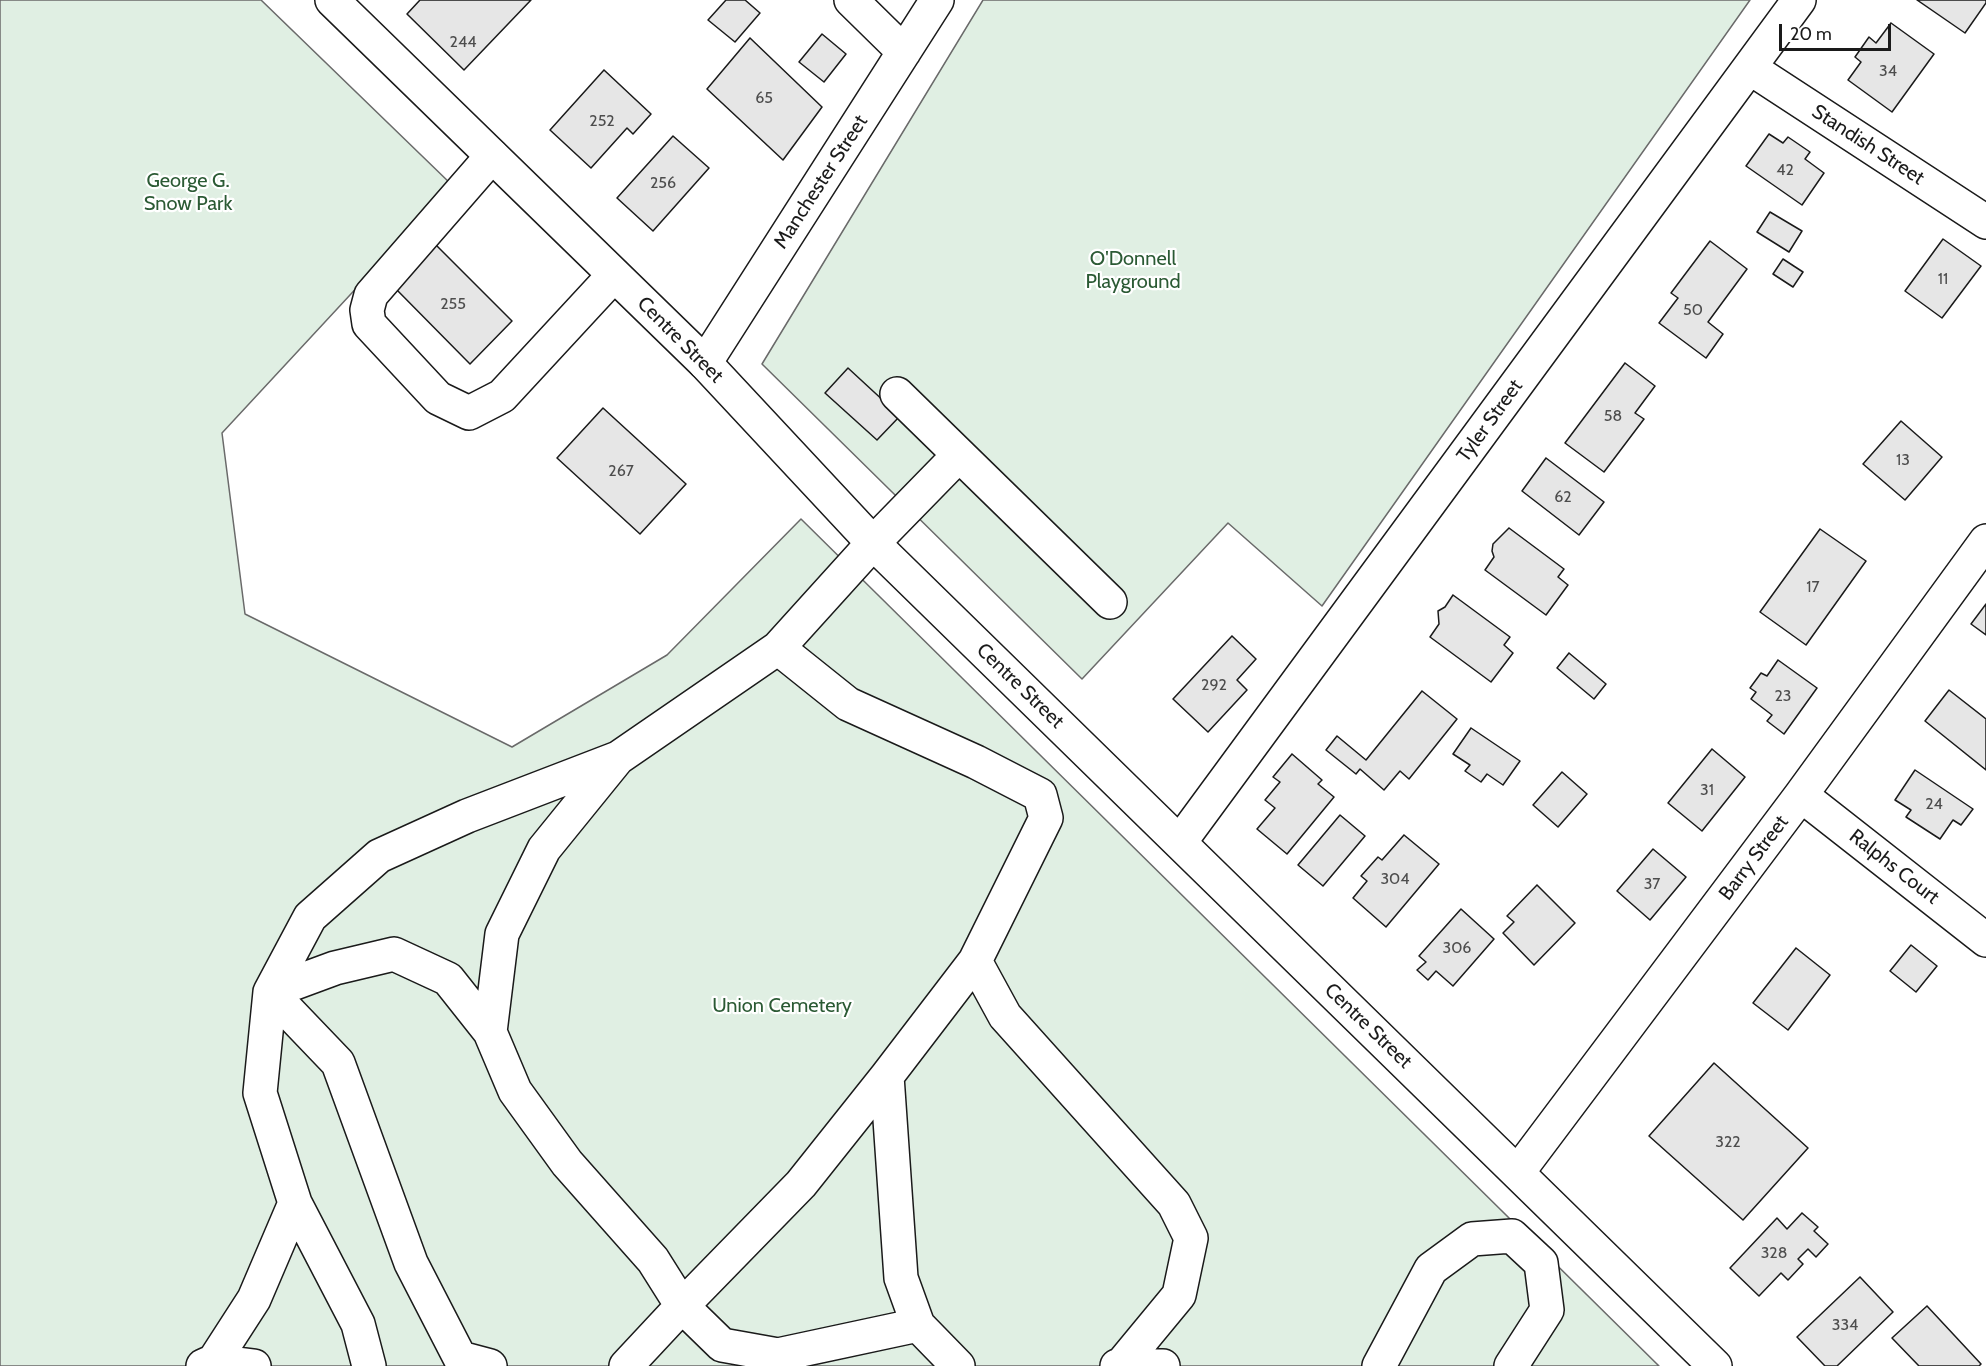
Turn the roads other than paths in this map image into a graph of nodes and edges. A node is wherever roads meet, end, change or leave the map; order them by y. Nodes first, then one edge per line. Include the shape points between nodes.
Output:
1 (332, 0) edge
2 (851, 0) edge
3 (937, 0) edge
4 (1799, 0) edge
5 (904, 52) junction
6 (1750, 68) junction
7 (492, 156) junction
8 (1986, 222) edge
9 (614, 275) junction
10 (705, 363) junction
11 (897, 394) dead end
12 (958, 456) junction
13 (1986, 541) edge
14 (873, 543) junction
15 (1110, 602) dead end
16 (778, 648) junction
17 (618, 758) junction
18 (1801, 795) junction
19 (1180, 842) junction
20 (1986, 940) edge
21 (975, 961) junction
22 (270, 992) junction
23 (490, 1032) junction
24 (887, 1076) junction
25 (1518, 1173) junction
26 (295, 1203) junction
27 (682, 1306) junction
28 (918, 1325) junction
29 (208, 1364) edge
30 (1120, 1365) edge
31 (254, 1366) edge
32 (369, 1366) edge
33 (490, 1366) edge
34 (626, 1366) edge
35 (958, 1366) edge
36 (1163, 1366) edge
37 (1379, 1366) edge
38 (1511, 1366) edge
39 (1715, 1366) edge

1 - 7 street, Centre Street
2 - 5 street
3 - 5 street, Manchester Street
4 - 6 street, Tyler Street
5 - 10 street, Manchester Street
6 - 8 street, Standish Street
6 - 19 street, Tyler Street
7 - 9 street, Centre Street
7 - 9 street via 371,295 367,310 369,324 438,398 469,413 502,396
9 - 10 street, Centre Street
10 - 14 street, Centre Street
11 - 12 street
12 - 14 street
12 - 15 street
13 - 18 street, Barry Street
14 - 16 street
14 - 19 street, Centre Street
16 - 17 street
16 - 21 street via 848,704 1040,795 1046,818
17 - 22 street via 468,816 380,856 310,917
17 - 23 street via 544,849 502,933
18 - 20 street, Ralphs Court
18 - 25 street, Barry Street
19 - 25 street, Centre Street
21 - 24 street
21 - 30 street via 1005,1016 1174,1204 1191,1238 1179,1295
22 - 23 street via 335,968 394,954 448,979
22 - 26 street via 260,1093
22 - 33 street via 338,1063 411,1263 459,1358
23 - 27 street via 515,1091 567,1163 653,1260
24 - 27 street via 801,1184
24 - 28 street via 901,1278
25 - 39 street, Centre Street
26 - 29 street via 254,1299
26 - 32 street via 358,1324
27 - 28 street via 722,1345 778,1355
27 - 34 street
28 - 35 street
29 - 31 street
30 - 36 street
37 - 38 street via 1431,1269 1472,1239 1512,1236 1541,1263 1547,1310

